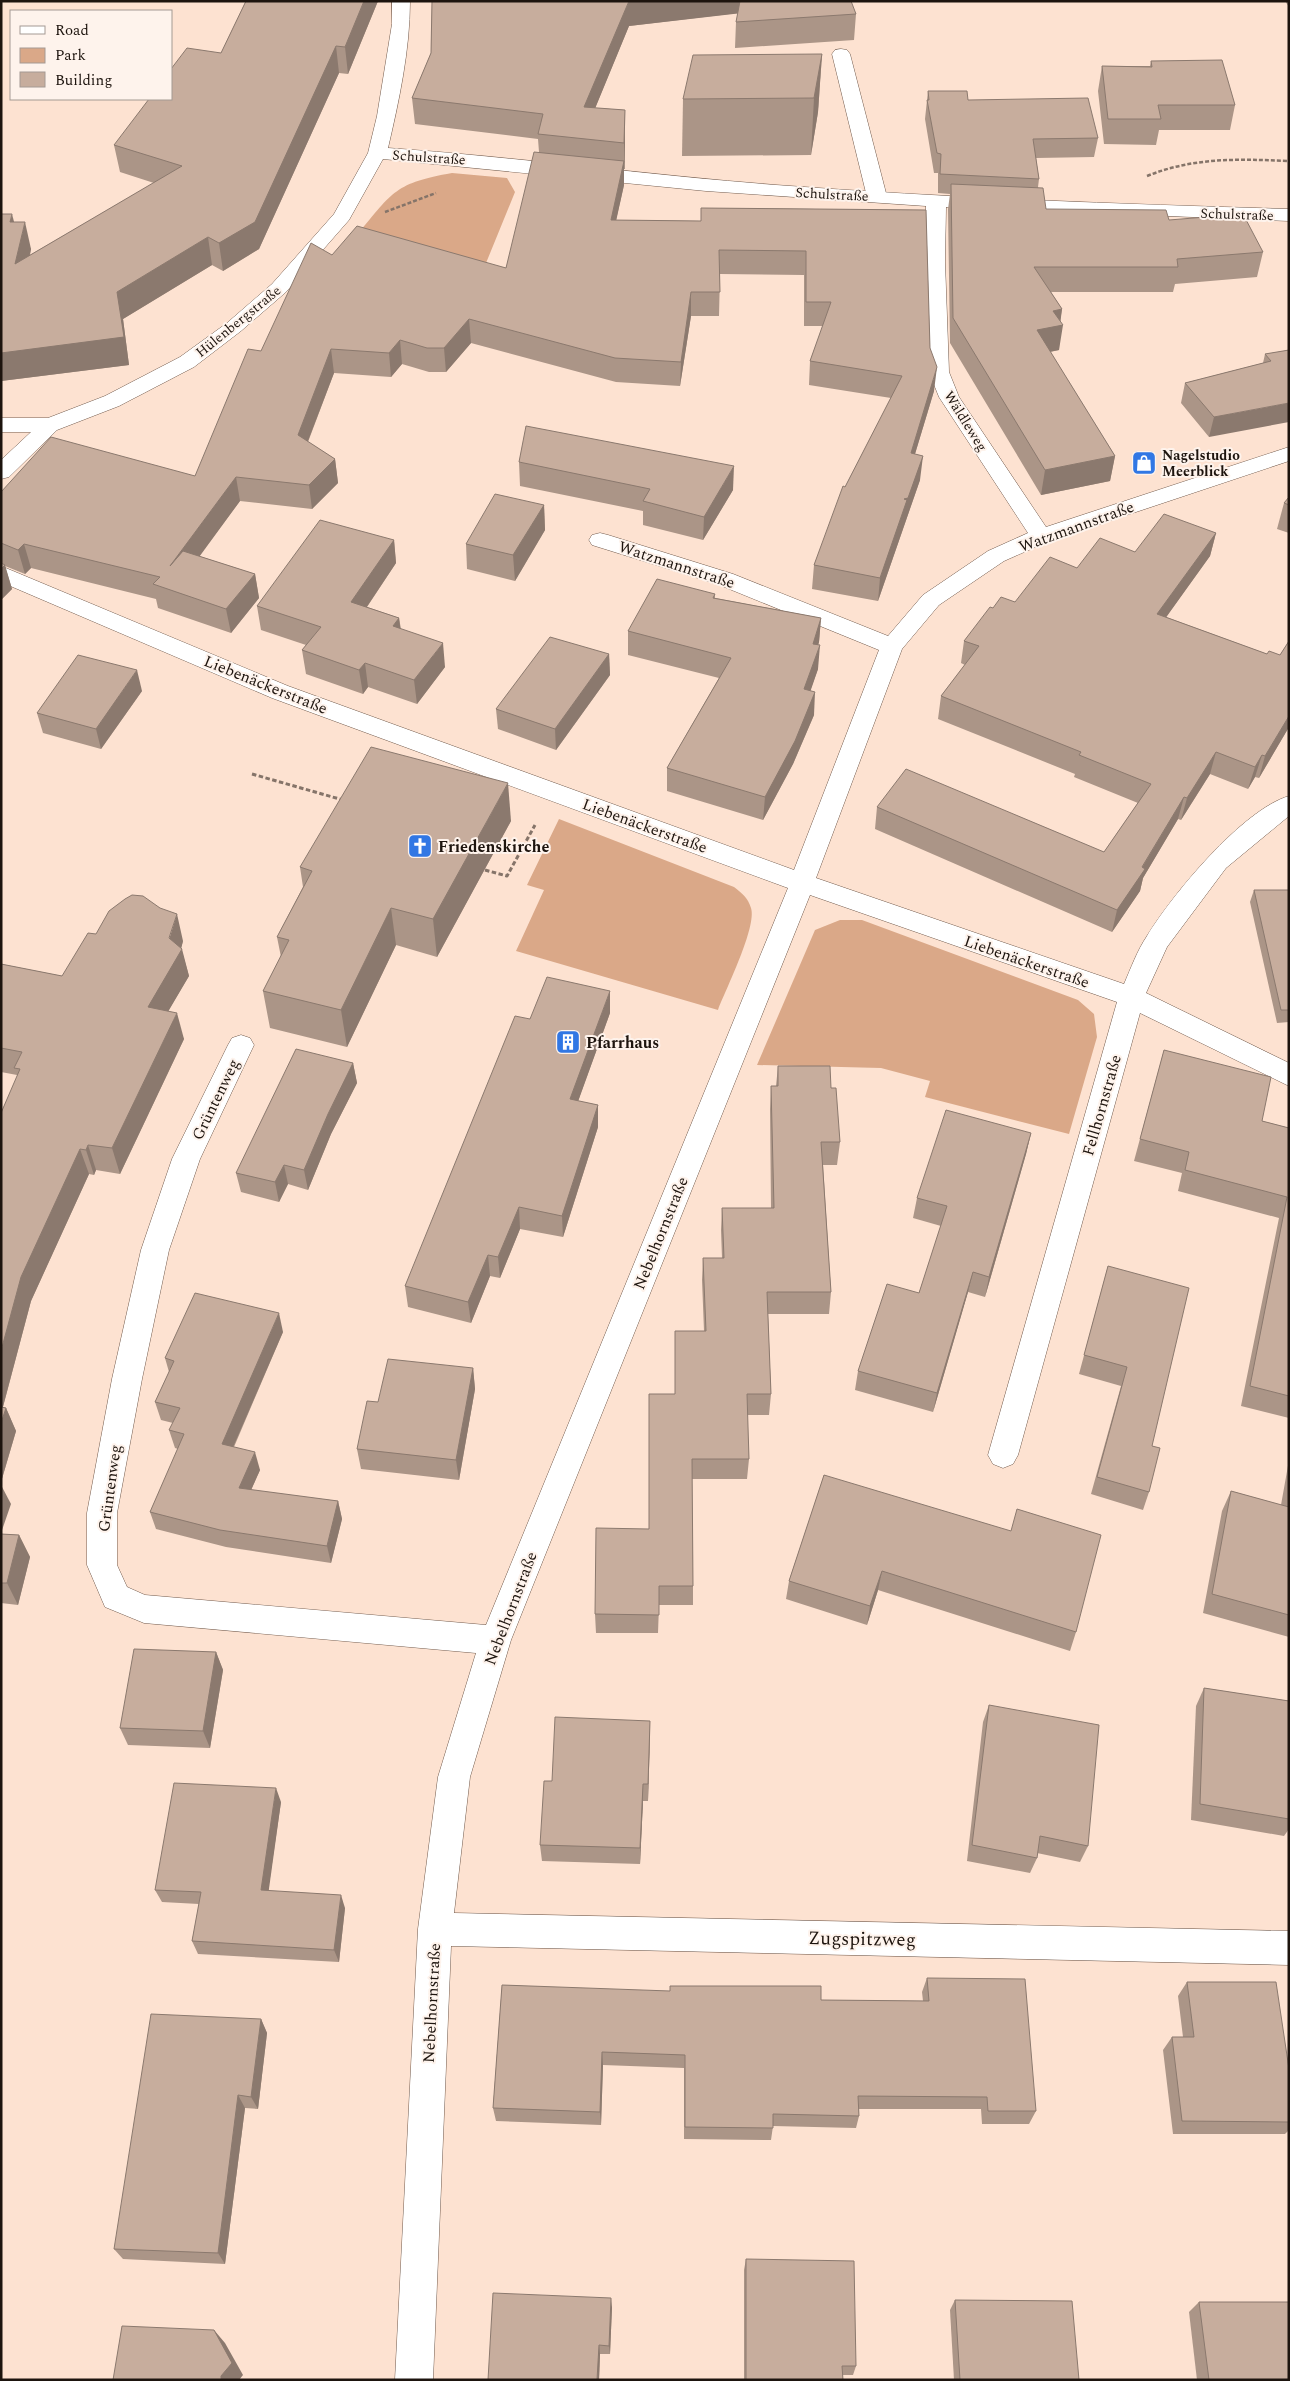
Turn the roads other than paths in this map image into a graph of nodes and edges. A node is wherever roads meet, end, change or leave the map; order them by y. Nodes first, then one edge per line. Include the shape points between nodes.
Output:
1 (401, 1) edge
2 (841, 54) dead end
3 (377, 153) junction
4 (876, 197) junction
5 (936, 201) junction
6 (1289, 215) edge
7 (50, 425) junction
8 (1, 426) edge
9 (1289, 454) edge
10 (1, 472) edge
11 (1041, 536) junction
12 (600, 540) dead end
13 (1, 573) edge
14 (892, 646) junction
15 (1289, 805) edge
16 (802, 883) junction
17 (1131, 997) junction
18 (241, 1045) dead end
19 (1289, 1076) edge
20 (1002, 1456) dead end
21 (495, 1640) junction
22 (435, 1930) junction
23 (1289, 1948) edge
24 (414, 2380) edge

1 - 3 street, Hülenbergstraße via 401,24 388,107
2 - 4 street
3 - 4 street, Schulstraße via 704,185
3 - 7 street, Hülenbergstraße via 342,216 279,288 234,327 187,362 112,401
4 - 5 street, Schulstraße
5 - 6 street, Schulstraße
5 - 11 street, Wäldleweg via 934,262 939,372 949,397
7 - 8 street
7 - 10 street, Hülenbergstraße
9 - 11 street, Watzmannstraße
11 - 14 street, Watzmannstraße via 996,556 931,600
12 - 14 street, Watzmannstraße via 725,579
13 - 16 street, Liebenäckerstraße via 280,692
14 - 16 street, Watzmannstraße
15 - 17 street, Fellhornstraße via 1277,811 1217,862 1156,942
16 - 17 street, Liebenäckerstraße
16 - 21 street, Nebelhornstraße
17 - 19 street, Liebenäckerstraße
17 - 20 street, Fellhornstraße
18 - 21 street, Grüntenweg via 186,1159 155,1250 126,1379 102,1513 102,1565 116,1597 144,1609
21 - 22 street, Nebelhornstraße via 454,1777
22 - 23 street, Zugspitzweg
22 - 24 street, Nebelhornstraße

